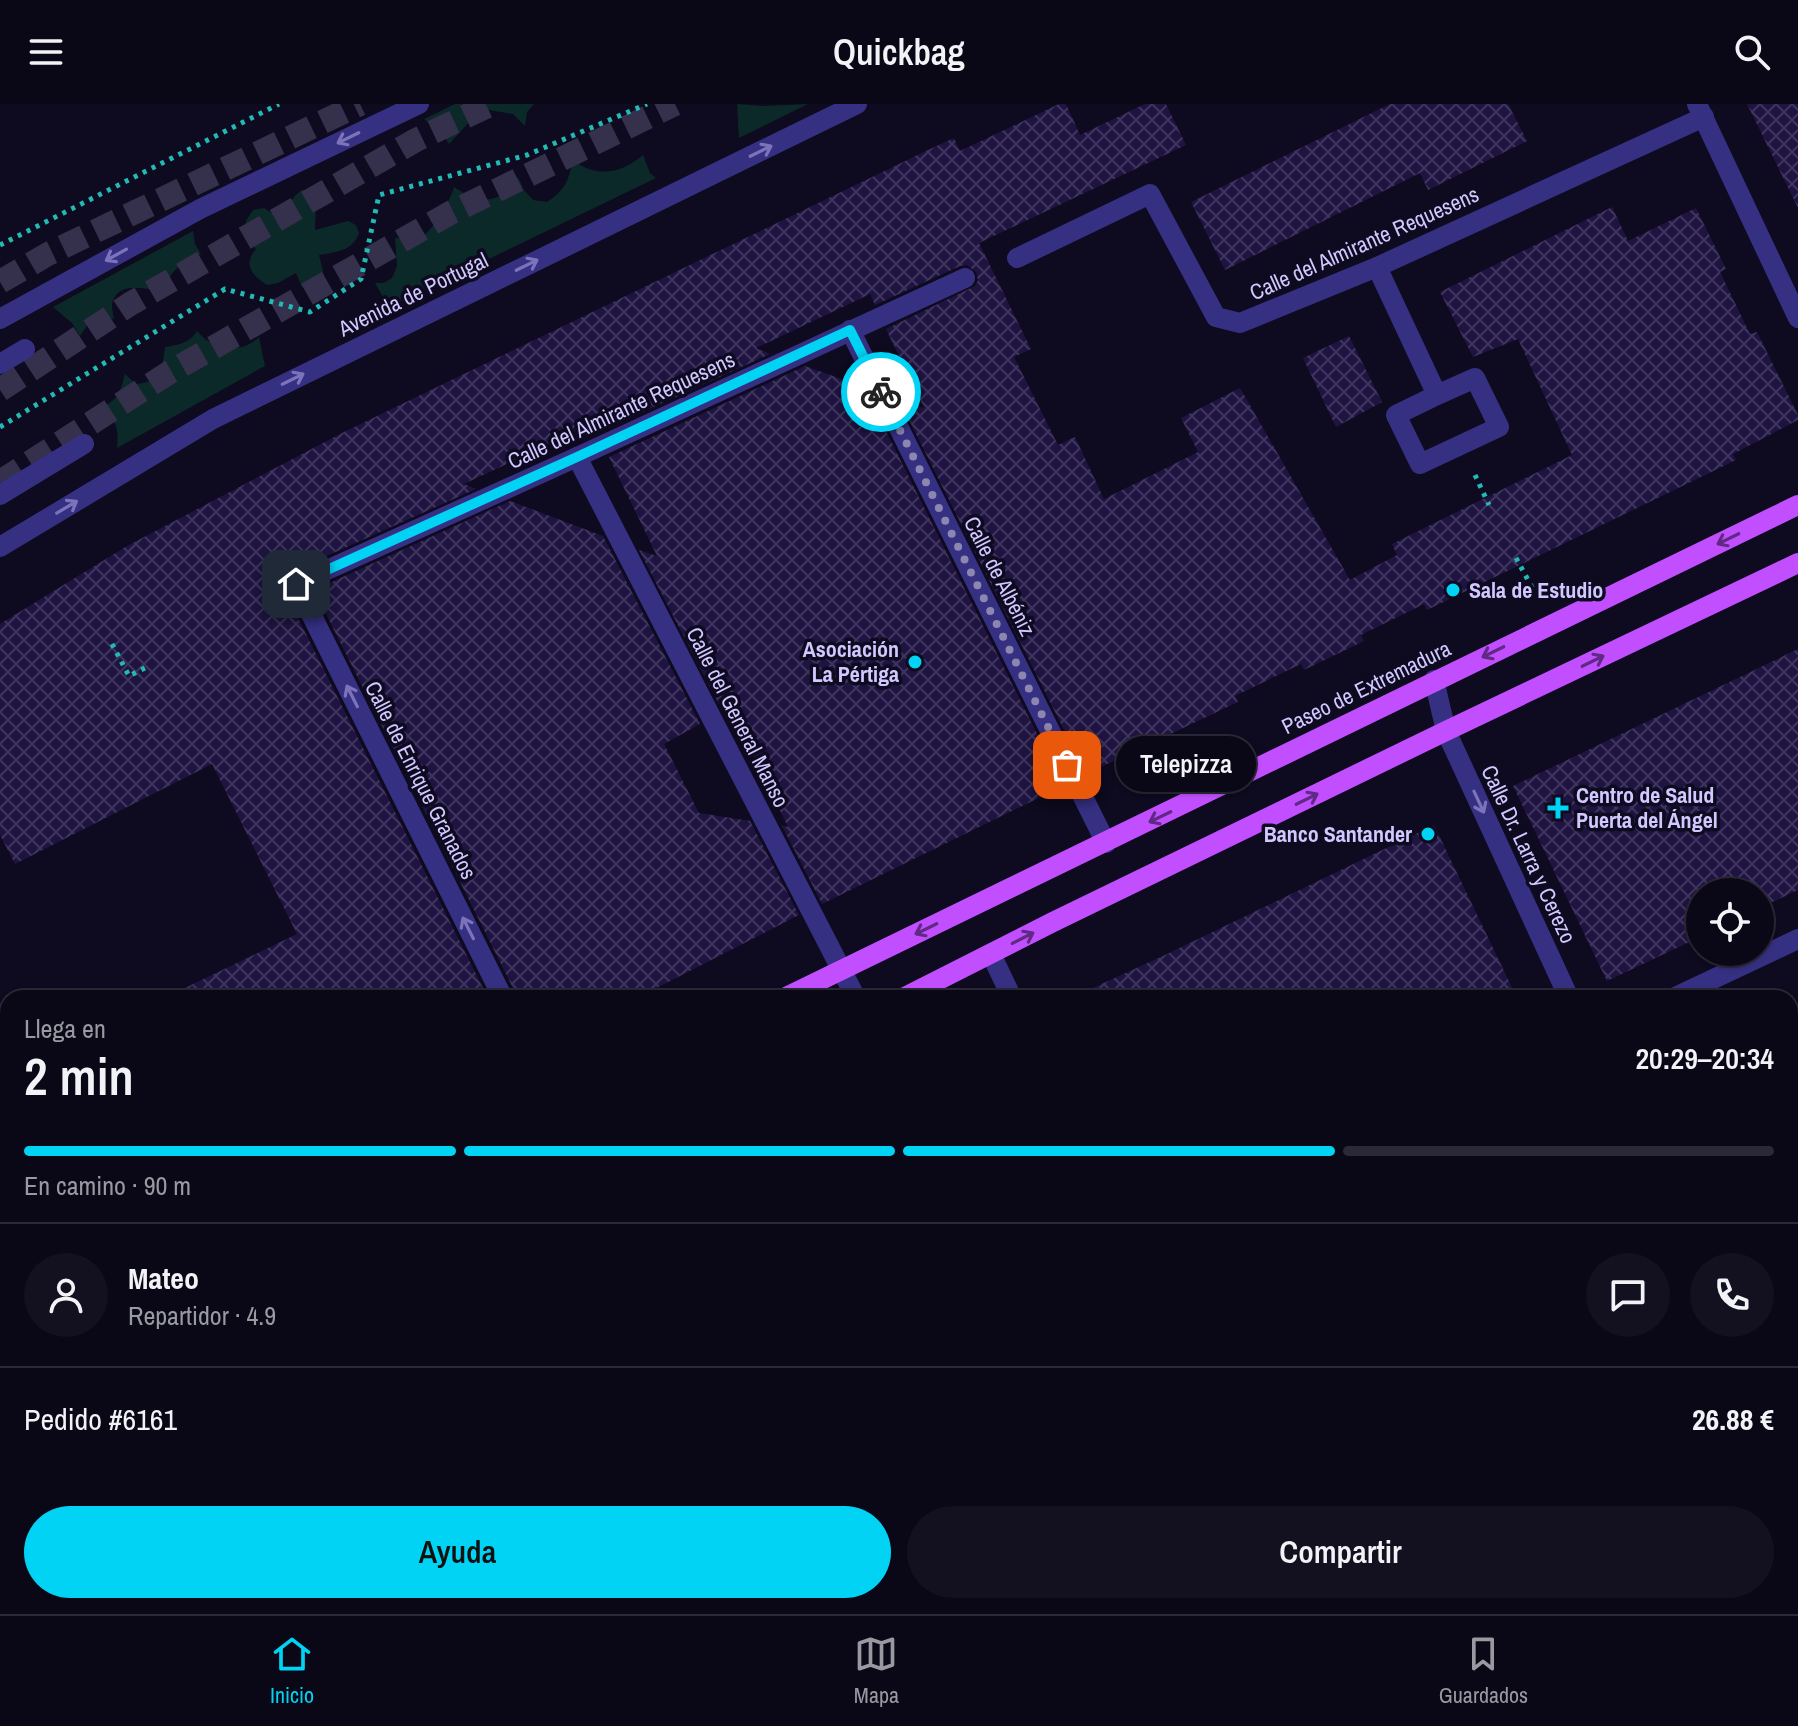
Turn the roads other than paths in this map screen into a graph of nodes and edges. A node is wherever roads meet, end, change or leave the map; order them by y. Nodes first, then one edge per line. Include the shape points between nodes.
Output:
1 (419, 104) edge
2 (857, 104) edge
3 (1700, 110) edge
4 (1017, 258) dead end
5 (1377, 267) junction
6 (965, 278) dead end
7 (1798, 318) edge
8 (0, 319) edge
9 (850, 330) junction
10 (25, 349) dead end
11 (0, 364) edge
12 (1437, 395) junction
13 (84, 444) dead end
14 (577, 457) junction
15 (0, 495) edge
16 (1798, 505) edge
17 (0, 547) edge
18 (1798, 563) edge
19 (296, 584) joint
20 (1434, 680) junction
21 (1446, 731) junction
22 (1106, 843) junction
23 (1798, 939) edge
24 (991, 954) junction
25 (841, 971) junction
26 (499, 990) edge
27 (801, 990) edge
28 (852, 990) edge
29 (919, 990) edge
30 (1008, 990) edge
31 (1565, 990) edge
32 (1690, 990) edge

1 -> 8 street via 200,209
17 -> 2 street, Avenida de Portugal via 213,419
3 - 5 street, Calle del Almirante Requesens
3 - 7 street
4 - 5 street, Calle del Almirante Requesens via 1150,194 1216,317 1240,323
5 - 12 street
6 - 9 street, Calle del Almirante Requesens
9 - 14 street, Calle del Almirante Requesens
9 - 22 street, Calle de Albéniz
10 - 11 street
12 - 12 street via 1396,415 1420,464 1499,427 1475,378
13 - 15 street
14 - 19 street, Calle del Almirante Requesens
14 - 25 street, Calle del General Manso
16 -> 20 main road, Paseo de Extremadura
21 -> 18 main road
26 -> 19 street, Calle de Enrique Granados
20 - 21 street, Calle Dr. Larra y Cerezo
20 -> 22 main road, Paseo de Extremadura
24 -> 21 main road
21 -> 31 street, Calle Dr. Larra y Cerezo
22 -> 25 main road, Paseo de Extremadura
23 - 32 street
24 - 29 main road
24 - 30 street
25 - 27 main road, Paseo de Extremadura
25 - 28 street, Calle del General Manso

